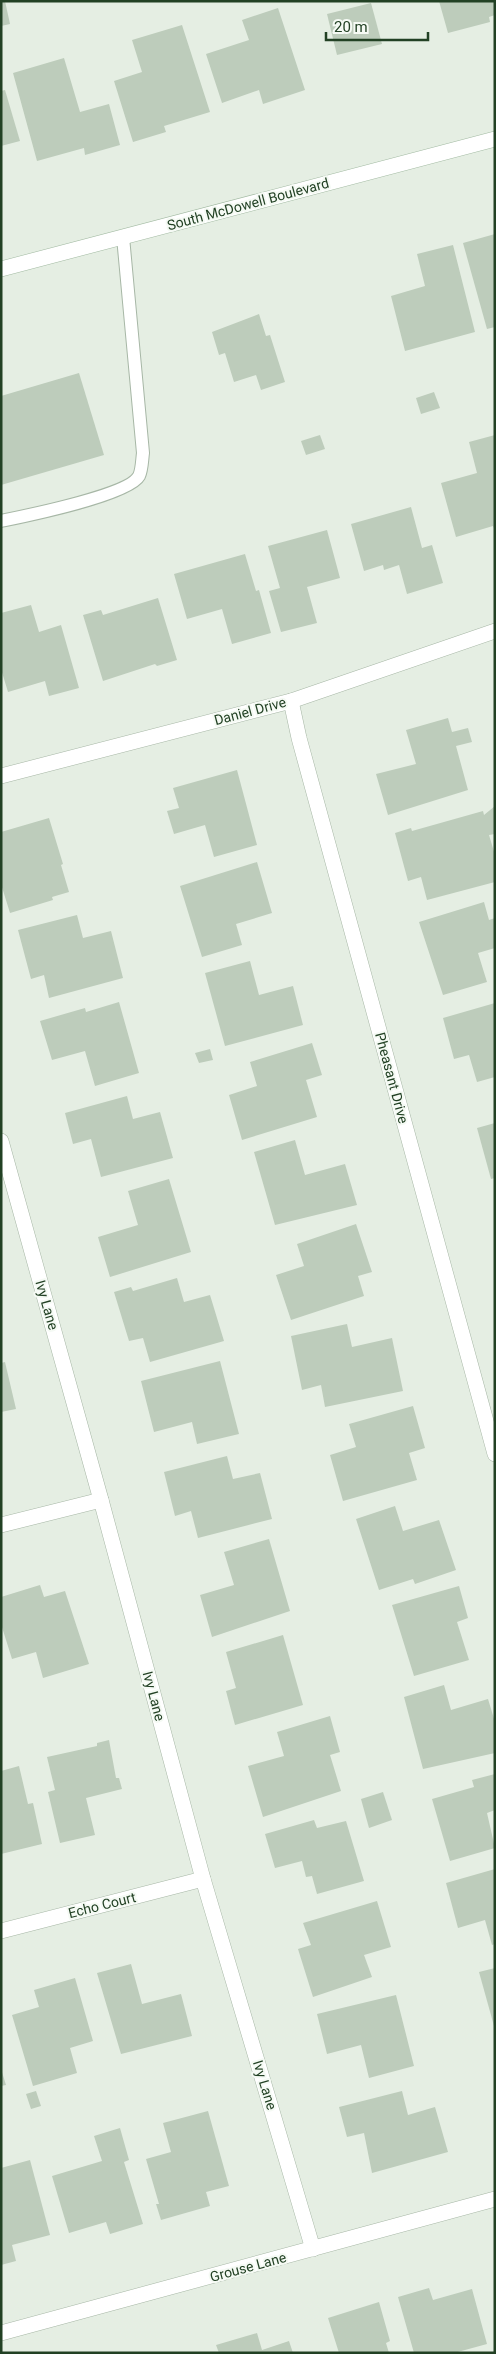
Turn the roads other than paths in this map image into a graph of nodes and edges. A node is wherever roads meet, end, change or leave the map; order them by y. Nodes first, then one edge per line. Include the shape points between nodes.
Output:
1 (495, 138) edge
2 (123, 237) junction
3 (1, 269) edge
4 (1, 521) edge
5 (495, 632) edge
6 (291, 701) junction
7 (1, 776) edge
8 (1, 1141) edge
9 (495, 1454) edge
10 (102, 1500) junction
11 (1, 1525) edge
12 (203, 1879) junction
13 (1, 1931) edge
14 (495, 2199) edge
15 (314, 2249) junction
16 (1, 2333) edge

1 - 2 street, South McDowell Boulevard
2 - 3 street, South McDowell Boulevard
2 - 4 lane via 143,453 138,477 128,487 51,511
5 - 6 street, Daniel Drive
6 - 7 street, Daniel Drive
6 - 9 street, Pheasant Drive via 298,738
8 - 10 street, Ivy Lane
10 - 11 street
10 - 12 street, Ivy Lane
12 - 13 street, Echo Court
12 - 15 street, Ivy Lane
14 - 15 street, Grouse Lane
15 - 16 street, Grouse Lane

